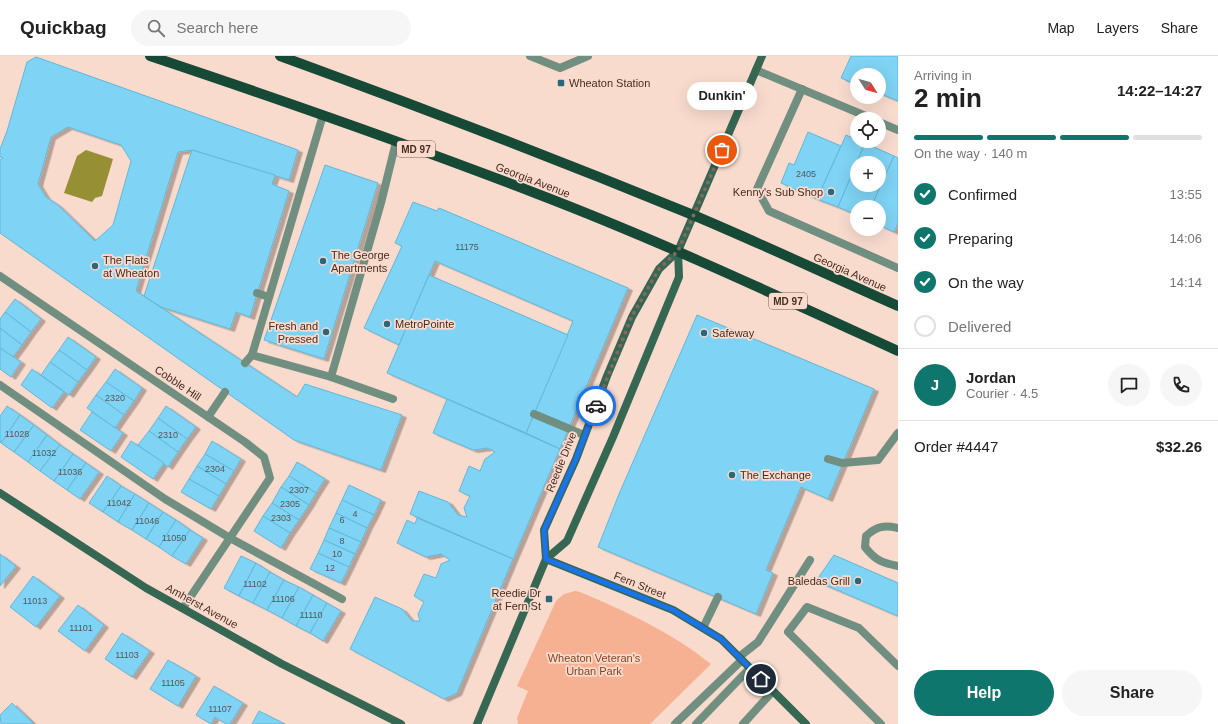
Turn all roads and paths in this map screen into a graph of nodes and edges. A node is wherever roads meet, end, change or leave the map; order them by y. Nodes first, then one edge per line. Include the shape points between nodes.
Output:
1 (150, 56) edge
2 (280, 56) edge
3 (530, 56) edge
4 (588, 56) edge
5 (762, 56) edge
6 (756, 70) junction
7 (802, 90) junction
8 (856, 112) edge
9 (323, 115) junction
10 (886, 125) edge
11 (898, 130) edge
12 (396, 142) junction
13 (693, 216) junction
14 (678, 251) junction
15 (898, 268) edge
16 (0, 276) edge
17 (258, 293) dead end
18 (269, 297) junction
19 (898, 306) edge
20 (898, 351) edge
21 (252, 354) junction
22 (245, 363) dead end
23 (331, 377) junction
24 (0, 385) edge
25 (225, 392) dead end
26 (392, 399) dead end
27 (534, 414) dead end
28 (208, 417) junction
29 (898, 433) edge
30 (584, 436) junction
31 (828, 459) dead end
32 (0, 493) edge
33 (898, 528) edge
34 (230, 538) junction
35 (546, 559) junction
36 (810, 560) dead end
37 (898, 566) edge
38 (718, 597) dead end
39 (342, 599) dead end
40 (183, 608) junction
41 (703, 628) junction
42 (741, 659) junction
43 (898, 666) edge
44 (750, 668) junction
45 (773, 691) junction
46 (401, 724) edge
47 (477, 724) edge
48 (675, 724) edge
49 (696, 724) edge
50 (743, 724) edge
51 (806, 724) edge
52 (881, 724) edge

1 - 9 main road, Georgia Avenue / MD 97
2 - 13 main road, Georgia Avenue via 422,108
3 - 4 street via 560,68
5 - 6 street, Reedie Drive
6 - 7 street
6 - 13 street, Reedie Drive
7 - 8 street
7 - 15 street via 757,189 769,211
9 - 12 main road, Georgia Avenue / MD 97
9 - 18 street
10 - 11 street
12 - 14 main road, Georgia Avenue / MD 97 via 536,193
12 - 23 street via 381,204
13 - 14 street, Reedie Drive
13 - 19 main road, Georgia Avenue
14 - 20 main road, Georgia Avenue / MD 97
14 - 30 street, Reedie Drive via 659,269 632,316
14 - 35 street, Reedie Drive via 679,277 613,437 567,541
16 - 28 street, Cobble Hill
17 - 18 street
18 - 21 street
21 - 22 street
21 - 23 street
23 - 26 street
24 - 34 street via 165,499
25 - 28 street
27 - 30 street
28 - 34 street, Cobble Hill via 264,457 270,478
29 - 31 street via 878,460 842,463
30 - 35 street, Reedie Drive via 544,530
32 - 40 street, Amherst Avenue via 146,588
33 - 37 street via 889,526 874,529 866,536 865,547 882,563
34 - 39 street
34 - 40 street, Cobble Hill
35 - 41 street, Fern Street via 673,610
35 - 47 street, Reedie Drive
36 - 42 street via 758,642
38 - 41 street
40 - 46 street, Amherst Avenue via 282,664
41 - 42 street, Fern Street via 721,639
42 - 44 street, Fern Street
42 - 48 street
43 - 52 street via 859,628 807,607 788,632
44 - 45 street, Fern Street
44 - 49 street
45 - 50 street
45 - 51 street, Fern Street

